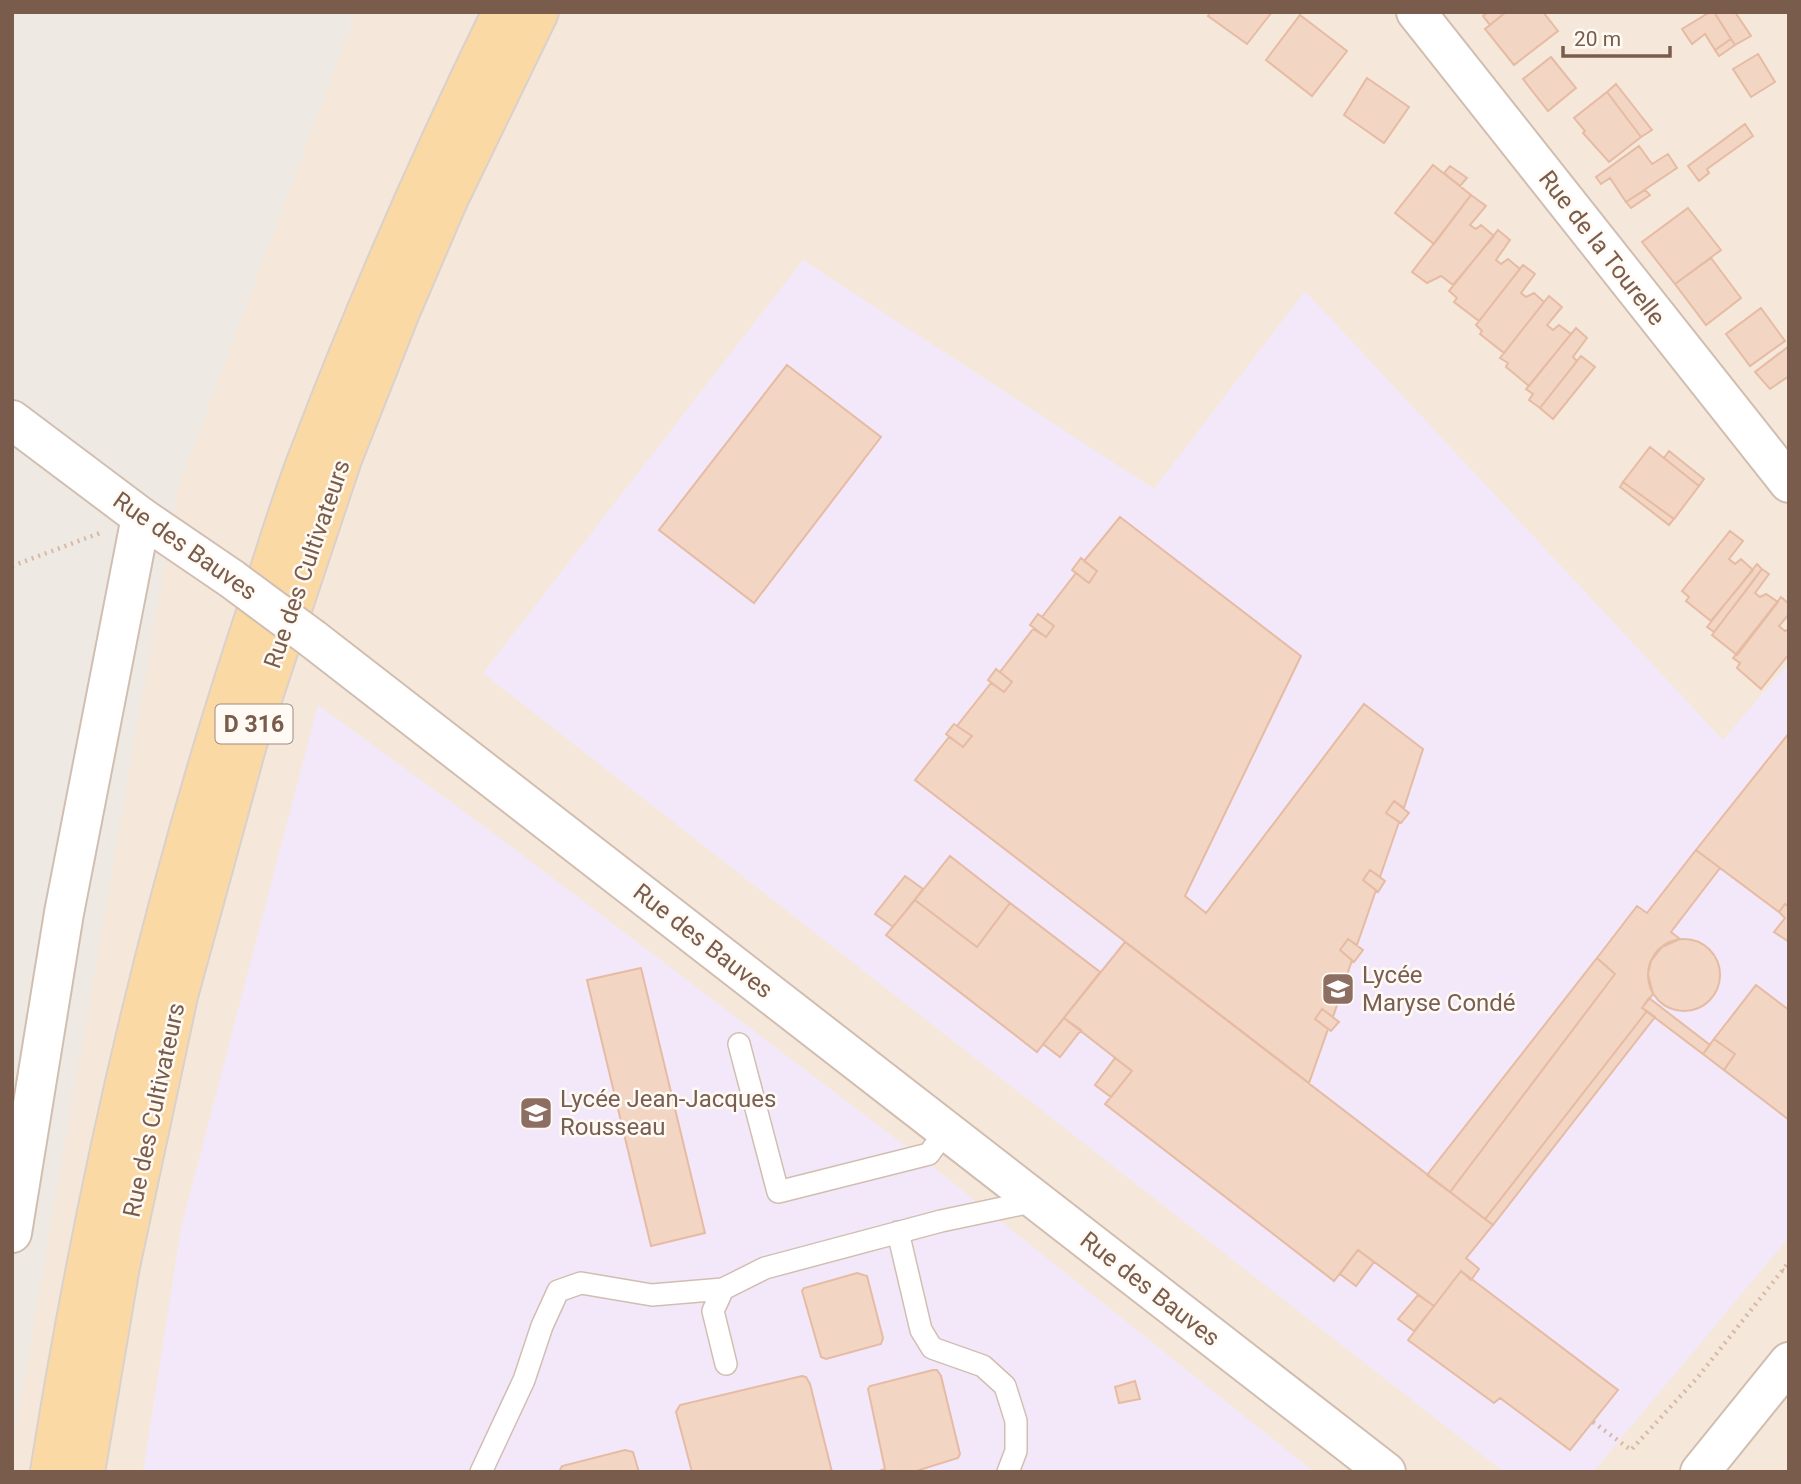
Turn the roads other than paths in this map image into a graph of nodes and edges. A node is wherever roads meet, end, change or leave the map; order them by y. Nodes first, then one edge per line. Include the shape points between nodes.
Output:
1 (502, 12) edge
2 (539, 12) edge
3 (1416, 12) edge
4 (12, 420) edge
5 (1789, 483) edge
6 (141, 517) junction
7 (739, 1044) dead end
8 (946, 1130) junction
9 (1036, 1200) junction
10 (898, 1232) junction
11 (12, 1233) edge
12 (723, 1289) junction
13 (1789, 1362) edge
14 (726, 1364) dead end
15 (50, 1472) edge
16 (85, 1472) edge
17 (481, 1472) edge
18 (1008, 1472) edge
19 (1386, 1472) edge
20 (1700, 1472) edge

1 - 15 main road, Rue des Cultivateurs / D 316 via 433,156 338,382 233,681 136,1035 87,1263
2 - 16 main road, Rue des Cultivateurs / D 316 via 448,200 400,312 342,459 247,744 178,996 120,1266
3 - 5 street, Rue de la Tourelle
4 - 6 street, Rue des Bauves
6 - 8 street, Rue des Bauves, bridge via 313,639
6 - 11 street via 64,913
7 - 8 lane via 778,1192 929,1154
8 - 9 street, Rue des Bauves
9 - 10 lane
9 - 19 street, Rue des Bauves
10 - 12 lane via 765,1268
10 - 18 lane via 921,1330 932,1348 983,1366 1004,1386 1016,1422 1016,1451
12 - 14 lane via 713,1311
12 - 17 lane via 652,1295 581,1283 558,1291 524,1380
13 - 20 street

